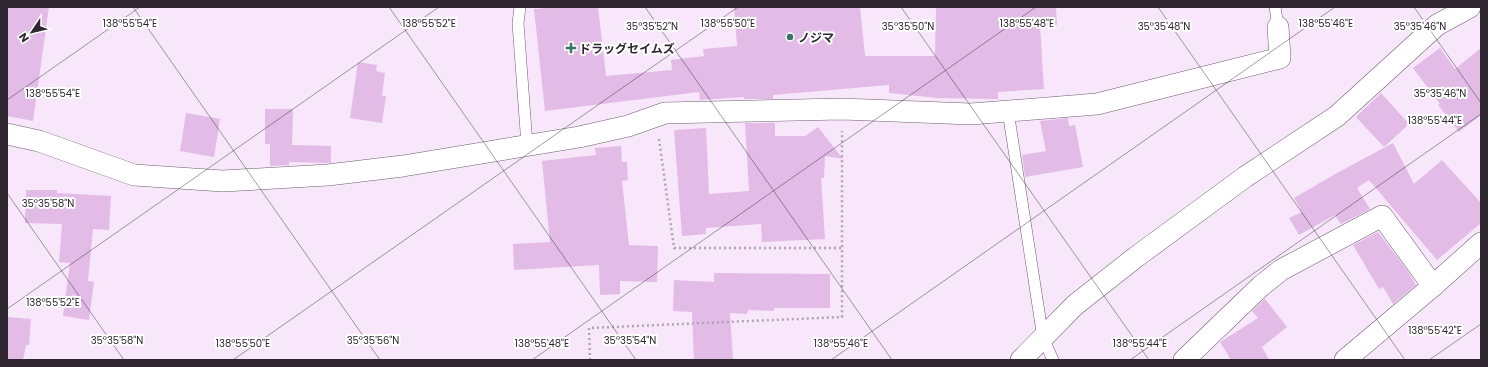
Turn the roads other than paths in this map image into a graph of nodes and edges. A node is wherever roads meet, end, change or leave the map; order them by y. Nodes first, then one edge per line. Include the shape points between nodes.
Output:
1 (520, 7) edge
2 (1470, 7) edge
3 (1277, 17) edge
4 (1008, 111) junction
5 (7, 134) edge
6 (527, 145) junction
7 (1481, 243) edge
8 (1432, 286) junction
9 (1043, 338) junction
10 (1021, 360) edge
11 (1053, 360) edge
12 (1184, 360) edge
13 (1345, 360) edge

1 - 6 lane via 518,22
2 - 9 street via 1437,25 1337,116 1245,177 1136,257 1076,305
3 - 4 street via 1280,58 1097,104
4 - 6 street via 971,114 842,109 665,113 628,126
4 - 9 lane
5 - 6 street via 39,141 134,175 223,181 403,166
7 - 8 street
8 - 12 street via 1382,216 1281,270
8 - 13 street
9 - 10 street
9 - 11 lane

